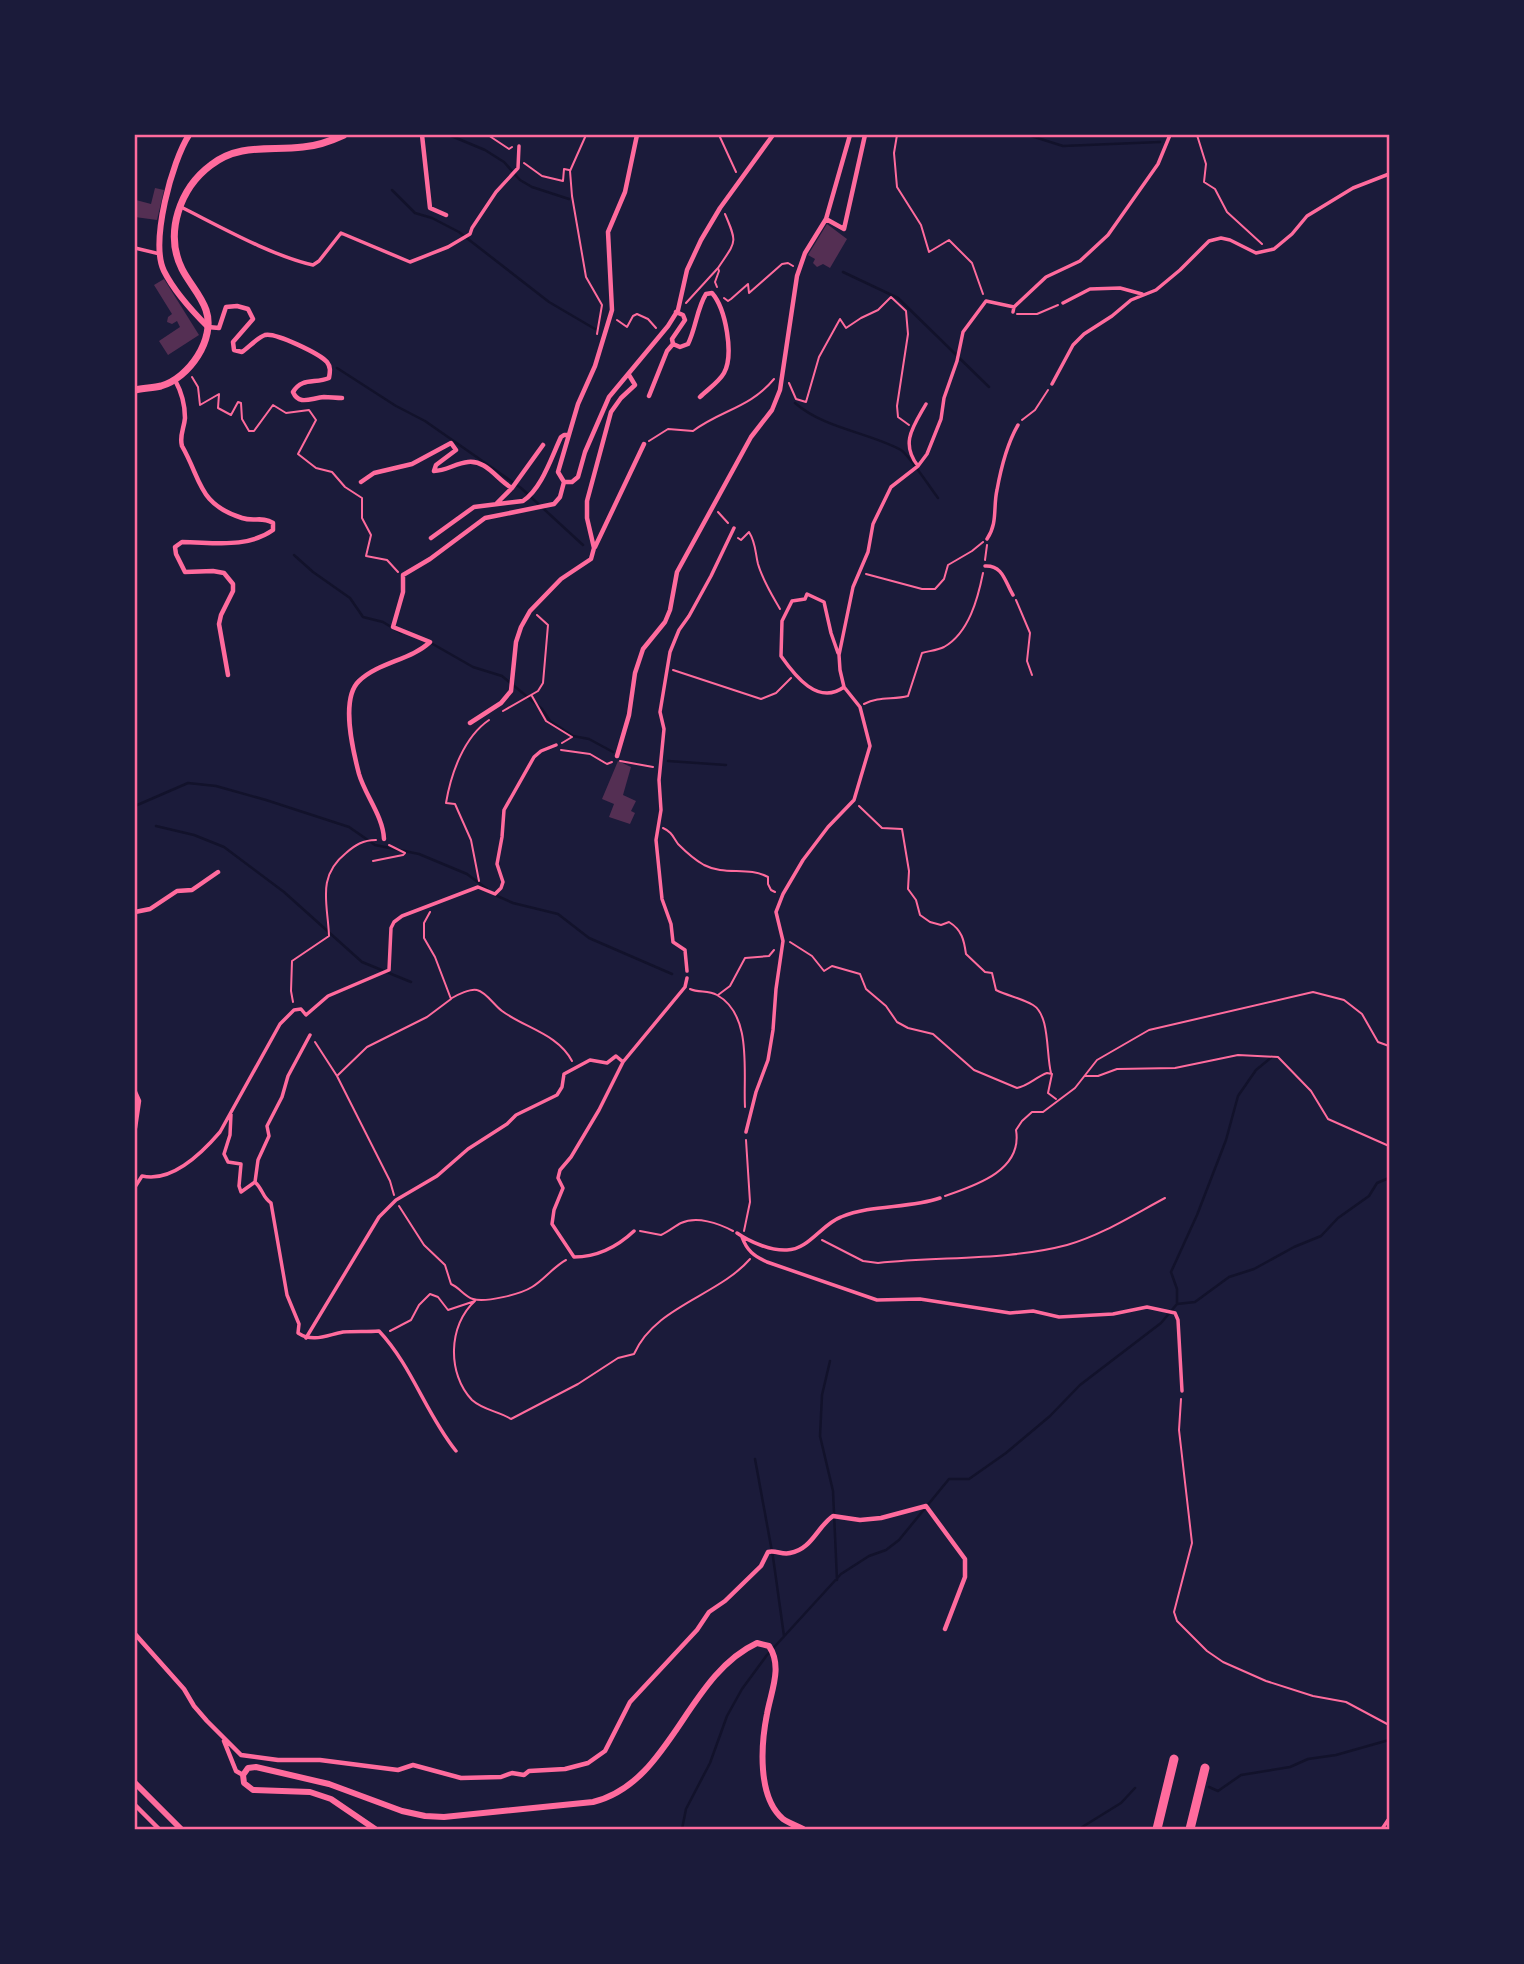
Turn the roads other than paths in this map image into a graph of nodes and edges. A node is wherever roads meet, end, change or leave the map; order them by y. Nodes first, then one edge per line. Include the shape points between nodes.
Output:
1 (189, 135) edge
2 (344, 135) edge
3 (422, 135) edge
4 (637, 135) edge
5 (773, 135) edge
6 (850, 135) edge
7 (865, 135) edge
8 (1170, 135) edge
9 (519, 146) road end
10 (1389, 174) edge
11 (836, 188) junction
12 (849, 197) junction
13 (179, 206) junction
14 (446, 215) dead end
15 (826, 219) junction
16 (135, 248) edge
17 (160, 254) junction
18 (1142, 294) junction
19 (1063, 303) road end
20 (677, 311) junction
21 (208, 327) junction
22 (673, 344) junction
23 (629, 375) junction
24 (178, 376) junction
25 (1052, 384) road end
26 (135, 390) edge
27 (649, 396) dead end
28 (700, 397) dead end
29 (342, 398) dead end
30 (926, 404) dead end
31 (1018, 425) road end
32 (569, 435) junction
33 (644, 444) road end
34 (543, 445) dead end
35 (918, 466) junction
36 (361, 482) dead end
37 (564, 482) junction
38 (512, 488) junction
39 (496, 503) junction
40 (733, 530) road end
41 (431, 538) dead end
42 (987, 539) road end
43 (594, 548) junction
44 (985, 565) road end
45 (1013, 595) road end
46 (839, 655) junction
47 (228, 675) dead end
48 (844, 687) junction
49 (470, 723) dead end
50 (556, 746) road end
51 (617, 756) dead end
52 (384, 839) road end
53 (218, 872) dead end
54 (135, 912) edge
55 (687, 971) dead end
56 (687, 978) dead end
57 (310, 1035) road end
58 (623, 1062) junction
59 (135, 1091) edge
60 (231, 1112) junction
61 (135, 1128) edge
62 (746, 1132) road end
63 (255, 1182) junction
64 (135, 1188) edge
65 (940, 1198) road end
66 (634, 1231) road end
67 (744, 1231) road end
68 (737, 1233) road end
69 (743, 1237) junction
70 (305, 1338) junction
71 (1182, 1391) road end
72 (456, 1451) dead end
73 (945, 1629) dead end
74 (135, 1634) edge
75 (223, 1737) junction
76 (1174, 1759) dead end
77 (1205, 1768) dead end
78 (243, 1775) junction
79 (135, 1783) edge
80 (135, 1805) edge
81 (1388, 1820) edge
82 (159, 1829) edge
83 (181, 1829) edge
84 (375, 1829) edge
85 (803, 1829) edge
86 (1157, 1829) edge
87 (1190, 1829) edge
88 (1382, 1829) edge

1 - 17 street via 173,167
2 - 13 main road via 322,144 250,149 222,157 197,178
3 - 14 street via 430,208
4 - 32 street via 625,192 608,232 612,310
5 - 20 street via 701,240 687,270
6 - 11 street
7 - 12 street
8 - 35 street via 1158,164 1108,235 1080,261 1046,277 1014,309 986,301 962,332 941,419 928,454
9 - 13 street via 518,168 496,192 470,234 410,262 341,233 319,261 313,265 300,262
10 - 18 street via 1353,188 1307,216 1274,249 1256,253 1230,240 1213,239 1156,290
11 - 12 street
11 - 15 street
12 - 15 street via 844,229
13 - 21 main road via 175,251 208,314
15 - 51 street via 797,276 780,390 677,572 670,610 643,649 635,673
16 - 17 street
17 - 21 street via 164,270
18 - 19 street via 1120,288 1090,289
18 - 25 street via 1084,334
20 - 22 street via 685,320
20 - 23 street
21 - 24 main road via 204,346
21 - 29 street via 219,328 226,307 248,309 253,319 233,342 234,351 242,352 266,335 284,340 329,364 329,378 303,381 293,392 296,398
22 - 27 street
22 - 28 street via 688,344 703,298 712,293 727,326 727,360 725,372
23 - 37 street via 604,406 579,477
23 - 43 street via 635,385 611,412 587,501
24 - 26 main road via 161,386
24 - 47 street via 185,417 182,446 210,502 246,520 264,518 273,523 273,530 261,538 182,542 175,547 185,572 213,570 233,584 219,624
30 - 35 street via 912,428 909,454
31 - 42 street via 996,492 994,529
32 - 37 street via 558,472
32 - 39 street via 561,437 528,498
33 - 43 street
34 - 38 street
35 - 46 street via 891,487 873,524
36 - 38 street via 374,473 412,464 452,443 456,450 434,471 479,464
37 - 52 street via 554,504 485,518 403,575 393,627 430,642 362,678 349,709 359,774
38 - 39 street
39 - 41 street via 474,508
40 - 55 street via 670,652 660,712 664,729 656,839 662,899 673,942 685,950
43 - 49 street via 591,559 561,579 530,611 516,642 511,691
44 - 45 street via 1000,571
46 - 48 street
46 - 48 street via 823,601 807,594 805,599 792,601 782,621 781,656 794,674 817,692 837,692
48 - 62 street via 860,706 870,746 854,800 803,860 776,912 783,940 768,1060
50 - 60 street via 534,757 504,810 497,864 502,888 495,894 478,887 394,922 390,970 328,996 306,1015 301,1009 294,1010 280,1024
53 - 54 street via 192,890 177,891 150,909
56 - 58 street via 685,987
57 - 63 street via 267,1126 269,1136 258,1160
58 - 66 street via 560,1170 563,1188 552,1224 574,1257 608,1249
58 - 70 street via 616,1056 607,1063 590,1060 564,1074 557,1095 516,1115 437,1177 396,1200 379,1217
59 - 61 street via 139,1101
60 - 63 street via 224,1154 228,1162 241,1164 241,1192
60 - 64 street via 214,1140 187,1164 153,1178 142,1176
63 - 70 street via 271,1203 288,1295 298,1333
65 - 69 street via 849,1214 790,1251
67 - 69 street
68 - 69 street
69 - 71 street via 753,1255 767,1262 877,1300 920,1299 1059,1317 1147,1307 1175,1313
70 - 72 street via 379,1331 395,1348
73 - 75 street via 965,1577 965,1559 926,1506 881,1518 833,1516 794,1552 768,1552 761,1566 709,1612 630,1702 605,1751 588,1763 502,1777 461,1778 413,1765 398,1770 320,1759 241,1755
74 - 75 street
75 - 78 street via 236,1771
76 - 86 highway
77 - 87 highway
78 - 84 street via 244,1783 253,1790 310,1792 331,1799
78 - 85 street via 256,1767 329,1784 425,1816 593,1802 628,1788 721,1670 757,1643 771,1649 776,1661 763,1739 765,1782 771,1804 783,1819
79 - 83 street
80 - 82 street
81 - 88 street

